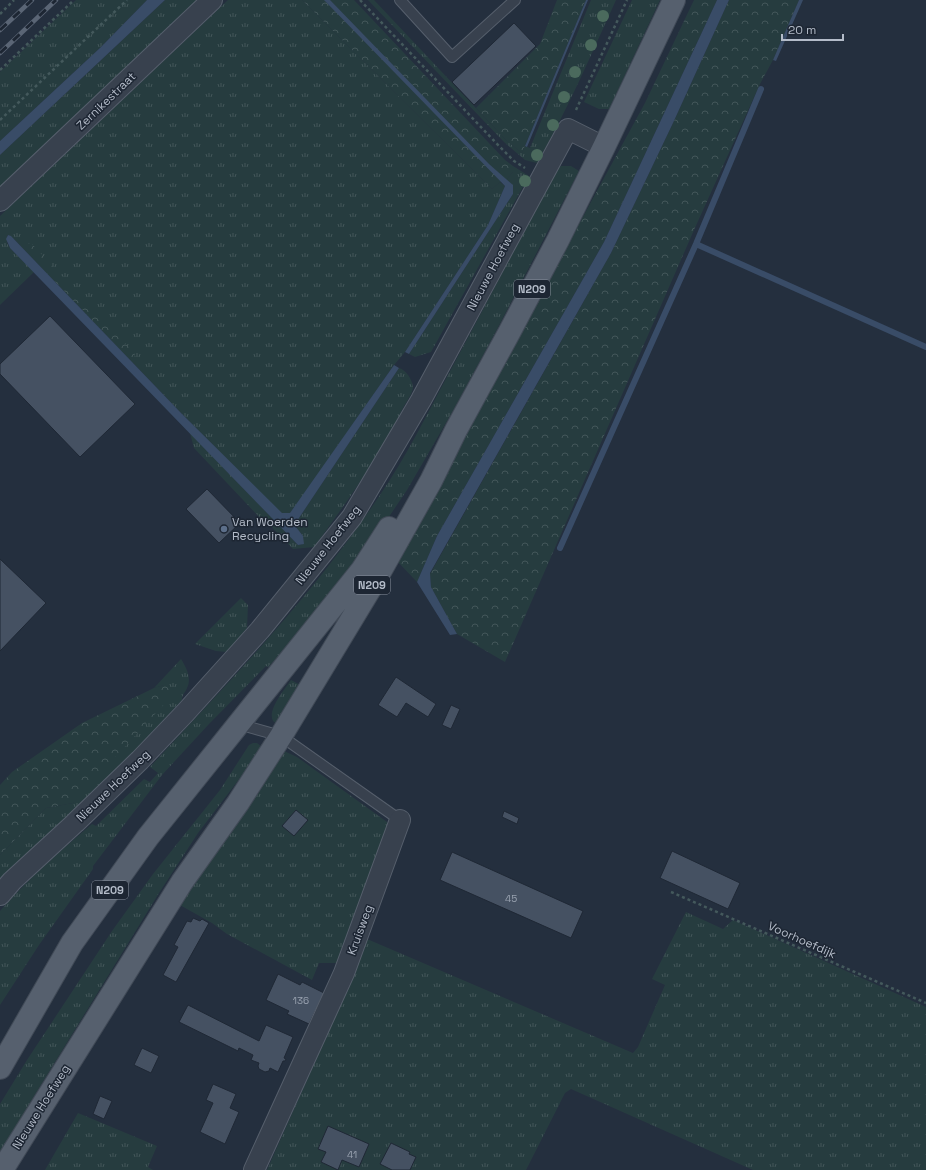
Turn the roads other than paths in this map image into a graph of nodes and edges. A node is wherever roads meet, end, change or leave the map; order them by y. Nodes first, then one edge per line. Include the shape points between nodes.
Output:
1 (212, 0) edge
2 (400, 0) edge
3 (515, 0) edge
4 (674, 0) edge
5 (604, 147) junction
6 (0, 201) edge
7 (456, 430) junction
8 (238, 724) junction
9 (281, 736) junction
10 (400, 820) joint
11 (0, 895) edge
12 (0, 1068) edge
13 (2, 1170) edge
14 (254, 1170) edge

1 - 6 street, Zernikestraat
2 - 3 lane via 452,57
4 - 5 main road, Nieuwe Hoefweg / N209
5 - 7 main road, Nieuwe Hoefweg / N209 via 558,240
5 - 11 street, Nieuwe Hoefweg via 568,129 421,400 352,518 260,630 185,713
7 - 8 main road, Nieuwe Hoefweg / N209 via 422,477 362,570
7 - 9 main road, Nieuwe Hoefweg / N209 via 431,481 376,579
8 - 9 lane, Kruisweg
8 - 12 main road, Nieuwe Hoefweg / N209 via 148,837 72,943
9 - 10 lane, Kruisweg
9 - 13 main road, Nieuwe Hoefweg / N209 via 238,803 182,882
10 - 14 street, Kruisweg via 344,973

